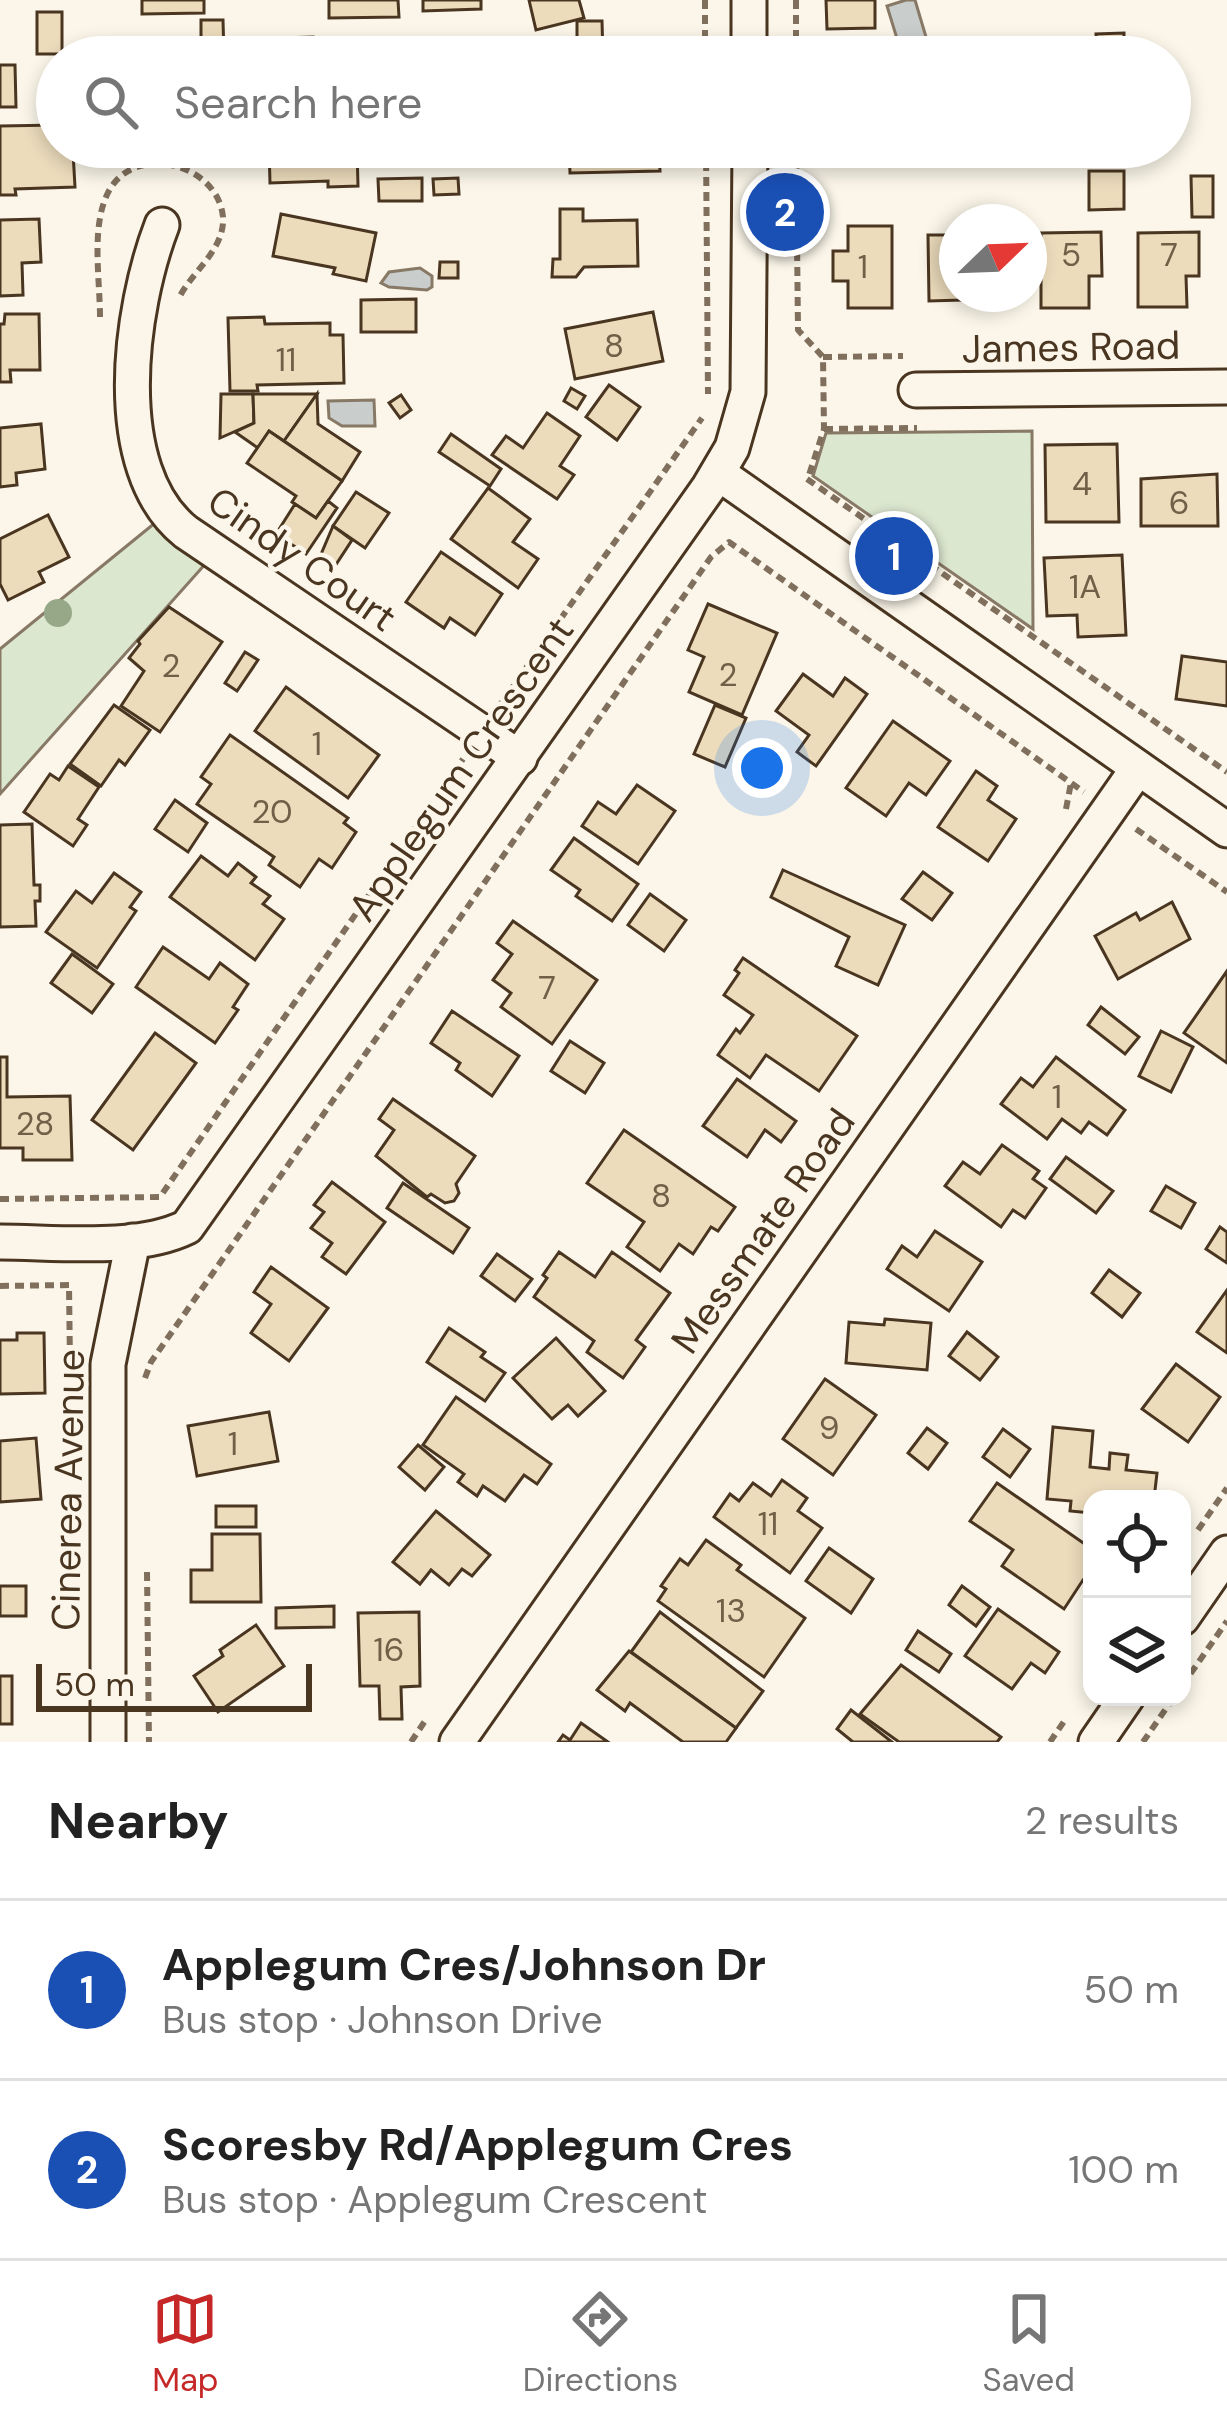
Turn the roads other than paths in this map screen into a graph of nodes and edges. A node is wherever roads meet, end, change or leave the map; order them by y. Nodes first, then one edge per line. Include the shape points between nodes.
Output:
1 (749, 0) edge
2 (749, 36) edge
3 (750, 168) edge
4 (162, 225) dead end
5 (1227, 387) edge
6 (916, 390) dead end
7 (718, 473) junction
8 (520, 758) junction
9 (1138, 768) junction
10 (1227, 830) edge
11 (133, 1241) junction
12 (0, 1242) edge
13 (1227, 1553) edge
14 (1191, 1605) edge
15 (1121, 1706) edge
16 (108, 1742) edge
17 (458, 1742) edge
18 (1096, 1742) edge

1 - 2 street
3 - 7 street, Applegum Crescent via 752,363 743,420
4 - 8 street, Cindy Court via 138,305 135,389 144,473 166,514
5 - 6 street, James Road
7 - 8 street, Applegum Crescent
7 - 9 street
8 - 11 street, Applegum Crescent via 201,1213 172,1235
9 - 10 street
9 - 17 street, Messmate Road
11 - 12 street, Applegum Crescent
11 - 16 street, Cinerea Avenue via 108,1364
13 - 14 street
15 - 18 street

